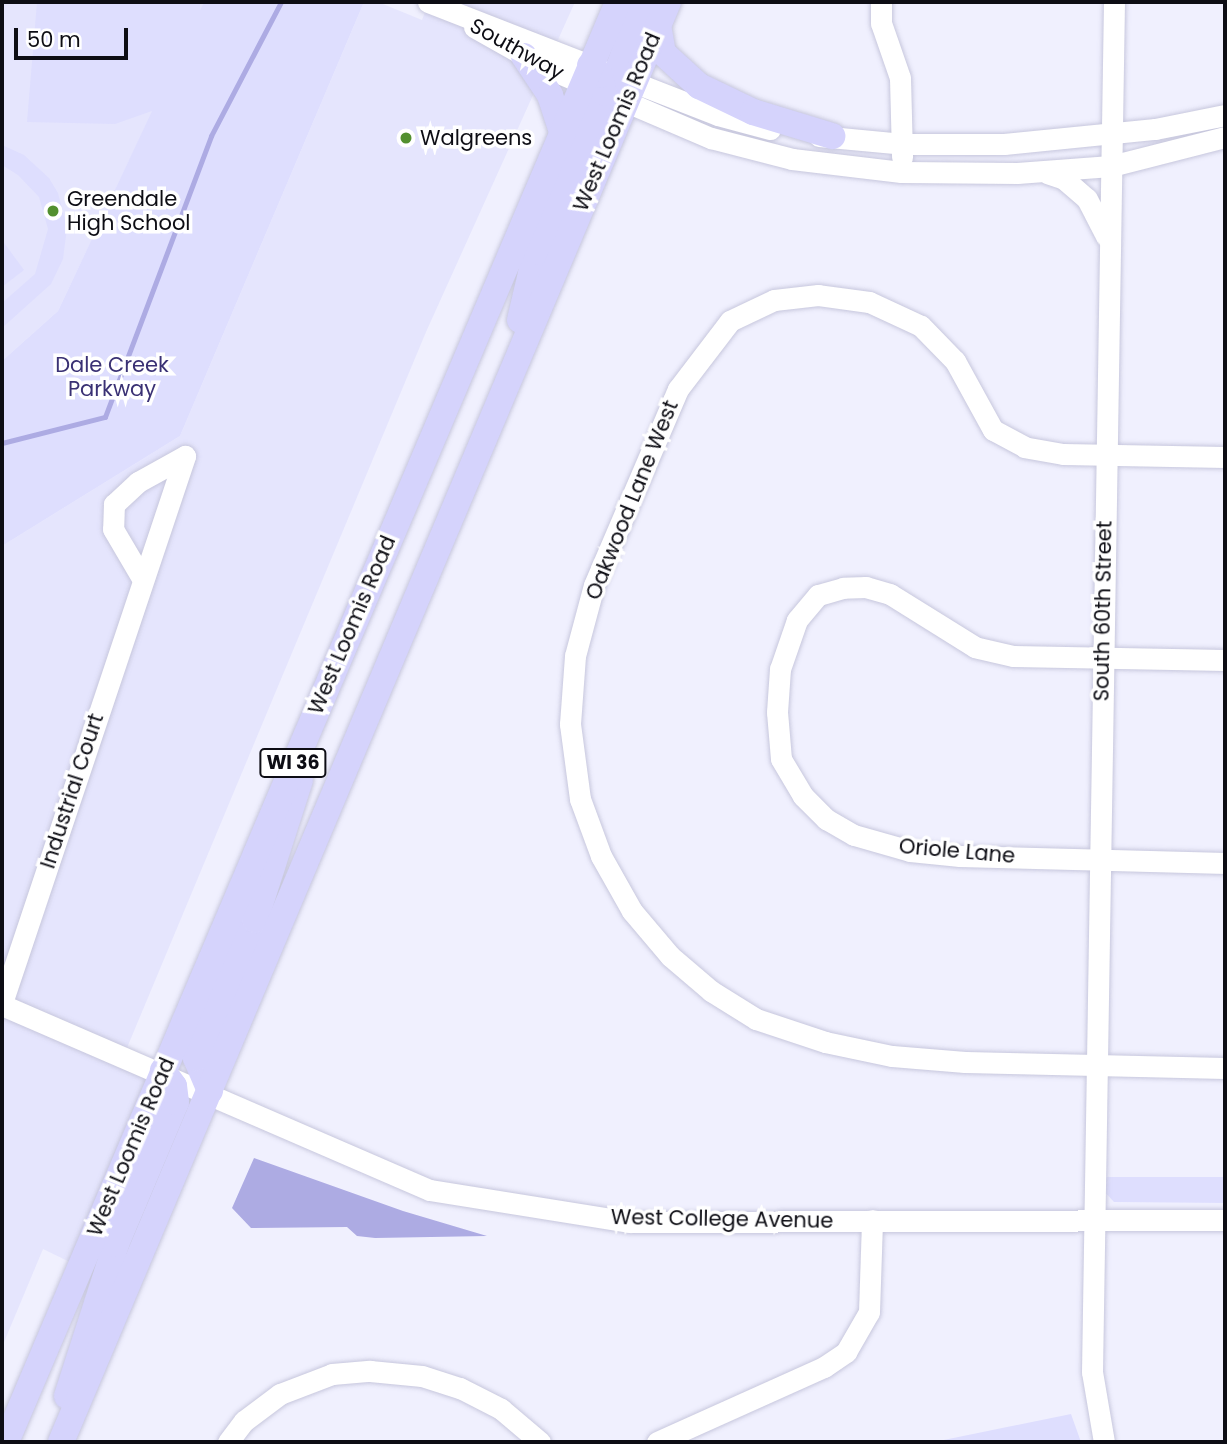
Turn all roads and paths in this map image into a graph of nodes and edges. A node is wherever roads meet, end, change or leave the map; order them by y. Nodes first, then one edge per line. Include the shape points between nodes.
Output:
1 (428, 2) edge
2 (618, 2) edge
3 (643, 2) edge
4 (881, 2) edge
5 (1114, 2) edge
6 (452, 12) junction
7 (663, 13) edge
8 (524, 56) junction
9 (609, 84) junction
10 (1225, 116) edge
11 (562, 132) junction
12 (1111, 134) junction
13 (832, 136) junction
14 (1225, 137) edge
15 (903, 144) junction
16 (1111, 166) junction
17 (901, 172) junction
18 (1042, 172) junction
19 (1110, 251) junction
20 (1106, 452) junction
21 (1225, 457) edge
22 (143, 580) junction
23 (1101, 659) junction
24 (1225, 660) edge
25 (313, 716) junction
26 (1100, 860) junction
27 (1225, 863) edge
28 (2, 1004) edge
29 (1097, 1066) junction
30 (1225, 1068) edge
31 (163, 1071) junction
32 (210, 1091) junction
33 (872, 1220) junction
34 (1094, 1220) junction
35 (1225, 1220) edge
36 (6, 1442) edge
37 (55, 1442) edge
38 (61, 1442) edge
39 (228, 1442) edge
40 (540, 1442) edge
41 (657, 1442) edge
42 (1104, 1442) edge

1 - 6 street, Southway
2 - 9 main road, West Loomis Road / WI 36
3 - 9 main road
4 - 15 street via 880,23 901,78
5 - 12 street, South 60th Street
6 - 8 street, Southway
6 - 9 street, Southway
7 - 9 main road, West Loomis Road / WI 36
7 - 13 main road via 663,53 699,86 753,112
8 - 9 street, Southway
8 - 11 main road via 550,95
9 - 11 main road, West Loomis Road / WI 36
9 - 13 street via 760,127
9 - 17 street via 746,149
9 - 32 main road, West Loomis Road / WI 36 via 504,390
10 - 12 street
11 - 25 main road, West Loomis Road / WI 36
12 - 15 street via 1004,144
12 - 16 street, South 60th Street
13 - 15 street
14 - 16 street
15 - 17 street
16 - 18 street
16 - 19 street, South 60th Street
17 - 18 street
18 - 19 street via 1064,179 1087,199
19 - 20 street, South 60th Street
20 - 21 street, Oakwood Lane West
20 - 23 street, South 60th Street
20 - 29 street, Oakwood Lane West via 1063,454 1025,447 993,430 956,360 921,326 869,302 818,295 774,300 730,321 678,389 594,585 575,656 569,724 580,799 601,856 632,911 670,956 711,992 756,1019 825,1042 892,1056
22 - 22 street, Industrial Court via 158,534 186,456 138,482 114,504 113,529
22 - 28 street, Industrial Court
23 - 24 street, Oriole Lane
23 - 26 street, South 60th Street
23 - 26 street, Oriole Lane via 1013,656 975,647 890,594 866,587 843,588 818,596 797,620 780,669 777,712 781,759 803,796 826,819 854,835 909,851
25 - 31 main road, West Loomis Road / WI 36
25 - 32 main road via 295,805 255,920 196,1058
26 - 27 street, Oriole Lane
26 - 29 street, South 60th Street
28 - 31 street, West College Avenue
29 - 30 street, Oakwood Lane West
29 - 34 street, South 60th Street
31 - 32 street, West College Avenue
31 - 36 main road, West Loomis Road / WI 36
31 - 37 main road via 174,1086 176,1102 116,1244 78,1353
32 - 33 street, West College Avenue via 430,1190 629,1222
32 - 38 main road, West Loomis Road / WI 36
33 - 34 street, West College Avenue
33 - 41 street via 869,1312 846,1352 824,1367
34 - 35 street, West College Avenue
34 - 42 street, South 60th Street via 1092,1372
39 - 40 street via 244,1421 280,1394 332,1374 370,1371 422,1376 460,1388 501,1409

